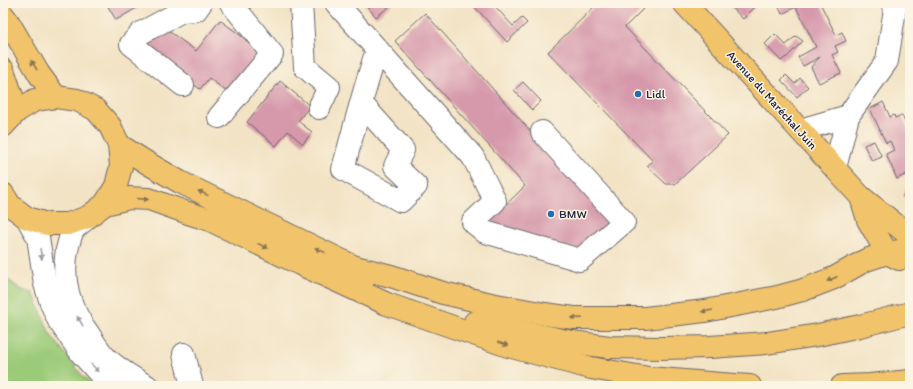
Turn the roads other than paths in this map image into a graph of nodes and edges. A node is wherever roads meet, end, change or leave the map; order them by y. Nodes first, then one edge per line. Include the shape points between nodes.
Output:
1 (231, 3) edge
2 (302, 3) edge
3 (336, 3) edge
4 (684, 3) edge
5 (187, 6) edge
6 (899, 7) edge
7 (3, 15) edge
8 (377, 50) junction
9 (3, 70) edge
10 (183, 85) dead end
11 (56, 97) junction
12 (361, 103) dead end
13 (319, 108) dead end
14 (848, 116) junction
15 (219, 117) dead end
16 (10, 118) edge
17 (800, 130) junction
18 (542, 132) dead end
19 (119, 145) junction
20 (835, 168) junction
21 (3, 194) edge
22 (860, 196) junction
23 (96, 211) junction
24 (27, 218) junction
25 (910, 236) edge
26 (910, 250) edge
27 (876, 257) junction
28 (910, 265) edge
29 (355, 267) junction
30 (387, 304) junction
31 (910, 313) edge
32 (572, 342) junction
33 (184, 354) dead end
34 (910, 381) edge
35 (116, 386) edge
36 (147, 386) edge
37 (192, 386) edge
38 (750, 386) edge
39 (842, 386) edge

1 - 15 street via 272,54
2 - 13 street via 305,67 329,87
3 - 8 street
4 - 17 main road, Avenue du Maréchal Juin
5 - 10 street via 141,33 131,44
6 - 14 street via 886,61
11 -> 7 main road
8 - 12 street
8 - 18 street via 473,157 495,200 474,222 485,232 580,260 624,222
9 - 16 main road
11 - 16 main road via 35,100
11 - 19 main road via 77,100 96,110 110,126
14 - 17 street
14 - 20 street
17 - 20 main road, Avenue du Maréchal Juin
19 - 23 main road via 121,166 116,186
29 -> 19 main road via 180,182
20 - 22 main road, Avenue du Maréchal Juin
21 - 24 main road via 10,205
22 - 25 main road, Avenue du Maréchal Juin
22 - 27 main road, Avenue du Maréchal Juin
23 - 24 main road via 68,224 47,224
23 -> 30 main road via 129,198 149,199 210,220
36 -> 23 street via 106,358 76,316 67,290 65,270 69,241 74,230
24 -> 35 street via 38,237 45,284 59,321 81,354
26 - 27 main road
27 - 28 main road
27 -> 29 main road via 834,278 777,297 705,311 645,318 574,318 491,304
29 - 32 main road via 401,291
30 - 32 main road
30 -> 38 main road via 508,346 591,368 649,378
31 - 32 main road via 860,326 767,343 660,348 609,347
33 - 37 street
34 - 39 main road

